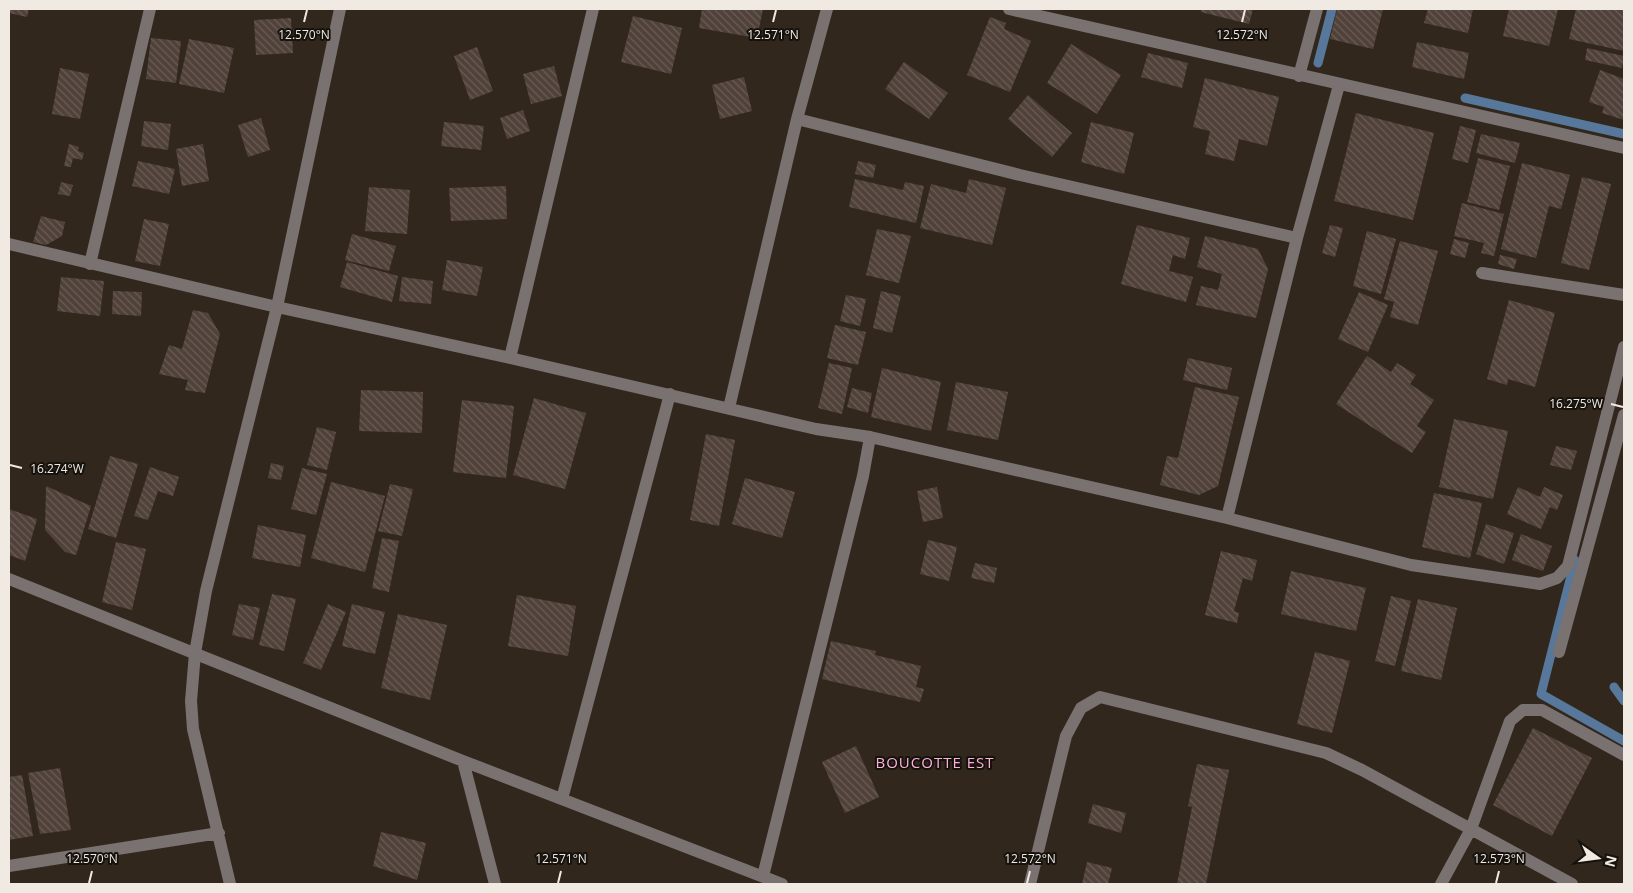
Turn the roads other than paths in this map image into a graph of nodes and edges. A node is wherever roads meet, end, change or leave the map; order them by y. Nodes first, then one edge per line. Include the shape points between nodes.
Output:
1 (150, 9) edge
2 (340, 9) edge
3 (593, 9) edge
4 (827, 9) edge
5 (1010, 9) edge
6 (1317, 9) edge
7 (1299, 76) junction
8 (1339, 85) junction
9 (797, 119) junction
10 (1624, 148) edge
11 (1297, 238) junction
12 (9, 244) edge
13 (90, 264) junction
14 (1482, 273) dead end
15 (1624, 295) edge
16 (276, 307) junction
17 (1624, 347) edge
18 (510, 358) junction
19 (670, 394) junction
20 (729, 408) junction
21 (1624, 415) edge
22 (870, 436) junction
23 (1227, 518) junction
24 (9, 578) edge
25 (1559, 652) dead end
26 (195, 653) junction
27 (1624, 755) edge
28 (463, 761) junction
29 (562, 799) junction
30 (1471, 829) junction
31 (218, 834) junction
32 (9, 866) edge
33 (763, 876) junction
34 (230, 884) edge
35 (495, 884) edge
36 (782, 884) edge
37 (1030, 884) edge
38 (1441, 884) edge
39 (1572, 884) edge

1 - 13 street
2 - 16 street
3 - 18 street
4 - 9 street
5 - 7 street
6 - 7 street
7 - 8 street
8 - 10 street
8 - 11 street
9 - 11 street via 1020,175
9 - 20 street
11 - 23 street
12 - 13 street
13 - 16 street
14 - 15 street
16 - 18 street
16 - 26 street via 206,591
17 - 23 street via 1568,566 1557,578 1540,584 1411,565
18 - 19 street
19 - 20 street
19 - 29 street
20 - 22 street via 816,428
21 - 25 street
22 - 23 street
22 - 33 street via 863,476
24 - 26 street
26 - 28 street
26 - 31 street via 191,701 193,729
27 - 30 street via 1542,710 1522,710 1510,721
28 - 29 street
28 - 35 street
29 - 33 street
30 - 37 street via 1326,754 1100,697 1081,708 1066,736
30 - 38 street
30 - 39 street
31 - 32 street
31 - 34 street
33 - 36 street

